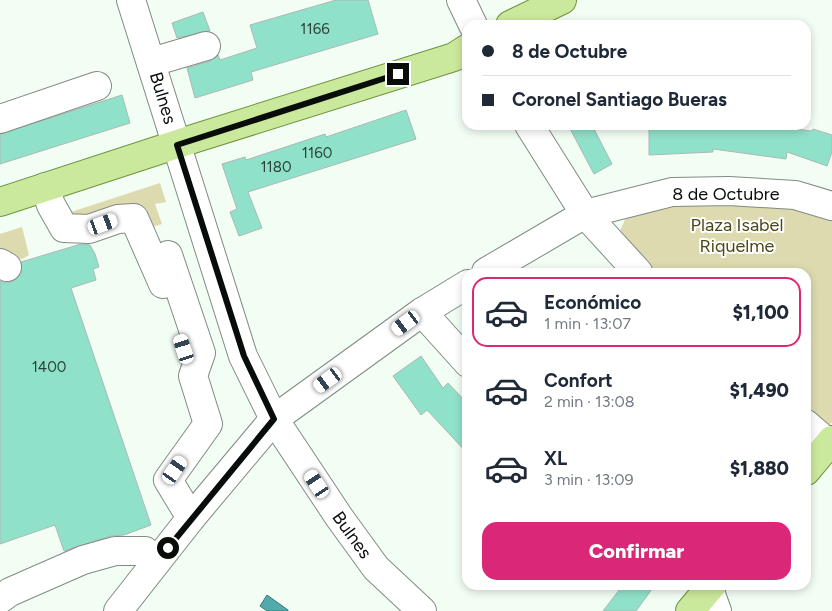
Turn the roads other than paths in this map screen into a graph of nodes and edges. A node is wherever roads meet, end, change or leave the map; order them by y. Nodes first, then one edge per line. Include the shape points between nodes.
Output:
1 (131, 0) edge
2 (461, 0) edge
3 (562, 0) edge
4 (471, 20) edge
5 (520, 20) edge
6 (206, 46) dead end
7 (459, 48) edge
8 (152, 62) junction
9 (97, 86) dead end
10 (0, 119) edge
11 (532, 130) edge
12 (175, 138) junction
13 (0, 186) edge
14 (46, 188) junction
15 (0, 202) edge
16 (832, 206) edge
17 (585, 214) junction
18 (168, 255) dead end
19 (493, 268) edge
20 (634, 268) edge
21 (462, 288) edge
22 (422, 312) junction
23 (462, 356) edge
24 (193, 376) junction
25 (274, 419) junction
26 (811, 428) edge
27 (830, 442) edge
28 (811, 465) edge
29 (191, 518) junction
30 (156, 562) junction
31 (710, 592) edge
32 (0, 599) edge
33 (118, 611) edge
34 (421, 611) edge
35 (690, 611) edge

1 - 8 street, Bulnes
2 - 4 street
3 - 5 main road
6 - 8 street
7 - 12 main road
8 - 12 street, Bulnes
9 - 10 street
11 - 17 street
12 - 13 main road
12 - 14 main road
12 - 25 street, Bulnes via 244,356
14 - 15 main road
14 - 24 street via 64,228 89,229 118,218 134,218 163,284
16 - 17 street, 8 de Octubre via 795,195 672,192
17 - 19 street, 8 de Octubre
17 - 20 street
18 - 24 street via 201,353
21 - 22 street
22 - 23 street
22 - 25 street
24 - 29 street via 208,424 168,480
25 - 29 street
25 - 34 street, Bulnes via 376,568
26 - 27 street
27 - 28 main road
29 - 30 street
30 - 32 street via 145,551 115,551 83,560
30 - 33 street
31 - 35 main road

